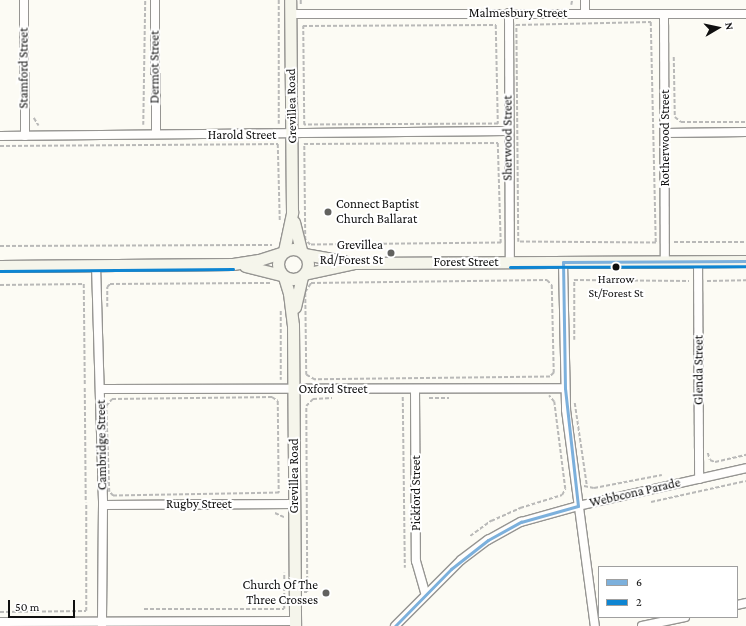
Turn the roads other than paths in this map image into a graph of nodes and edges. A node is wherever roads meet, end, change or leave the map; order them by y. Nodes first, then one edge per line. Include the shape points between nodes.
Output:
1 (24, 0) edge
2 (155, 0) edge
3 (290, 0) edge
4 (585, 0) edge
5 (508, 13) junction
6 (585, 13) junction
7 (290, 14) junction
8 (746, 14) edge
9 (664, 15) junction
10 (508, 131) junction
11 (746, 132) edge
12 (666, 133) junction
13 (156, 134) junction
14 (292, 135) junction
15 (0, 136) edge
16 (25, 136) junction
17 (292, 212) junction
18 (280, 250) junction
19 (303, 252) junction
20 (665, 261) junction
21 (698, 261) junction
22 (746, 261) edge
23 (510, 262) junction
24 (563, 262) junction
25 (354, 263) junction
26 (233, 264) junction
27 (96, 265) junction
28 (0, 266) edge
29 (303, 275) junction
30 (283, 276) junction
31 (293, 325) junction
32 (565, 388) junction
33 (101, 389) junction
34 (415, 389) junction
35 (294, 390) junction
36 (746, 468) edge
37 (699, 479) junction
38 (294, 504) junction
39 (103, 505) junction
40 (578, 506) junction
41 (426, 595) junction
42 (683, 618) edge
43 (0, 622) edge
44 (671, 623) edge
45 (295, 624) edge
46 (102, 625) edge
47 (395, 626) edge
48 (595, 626) edge
49 (642, 626) edge

1 - 16 street, Stamford Street
2 - 13 street, Dermot Street
3 - 7 street, Grevillea Road
4 - 6 street
5 - 6 street, Malmesbury Street
5 - 7 street, Malmesbury Street
5 - 10 street, Sherwood Street
6 - 9 street, Malmesbury Street
7 - 14 street, Grevillea Road
8 - 9 street, Malmesbury Street
9 - 12 street, Rotherwood Street
10 - 14 street, Harold Street
10 - 23 street, Sherwood Street
11 - 12 street
12 - 20 street, Rotherwood Street
13 - 14 street, Harold Street
13 - 16 street, Harold Street
14 - 17 street, Grevillea Road
15 - 16 street, Harold Street
17 - 18 street, Grevillea Road
17 - 19 street, Grevillea Road
18 - 19 street via 291,248
18 - 26 street via 259,260
18 - 30 street, Grevillea Road via 277,264
19 - 25 street
19 - 29 street, Grevillea Road via 308,262
20 - 21 street, Forest Street
20 - 24 street, Forest Street
21 - 22 street, Forest Street
21 - 37 street, Glenda Street
23 - 24 street, Forest Street
23 - 25 street, Forest Street
24 - 32 street
25 - 29 street
26 - 27 street
26 - 30 street
27 - 28 street
27 - 33 street, Cambridge Street
29 - 30 street via 293,279
29 - 31 street, Grevillea Road
30 - 31 street, Grevillea Road via 289,293
31 - 35 street, Grevillea Road
32 - 34 street, Oxford Street
32 - 40 street
33 - 35 street, Oxford Street
33 - 39 street, Cambridge Street
34 - 35 street, Oxford Street
34 - 41 street, Pickford Street via 416,561
35 - 38 street, Grevillea Road
36 - 37 street, Webbcona Parade
37 - 40 street, Webbcona Parade
38 - 39 street, Rugby Street
38 - 45 street, Grevillea Road
39 - 46 street, Cambridge Street
40 - 41 street, Webbcona Parade via 544,514 499,533 461,560
40 - 48 street
41 - 47 street, Webbcona Parade
42 - 44 street
43 - 46 street
44 - 49 street
45 - 46 street

